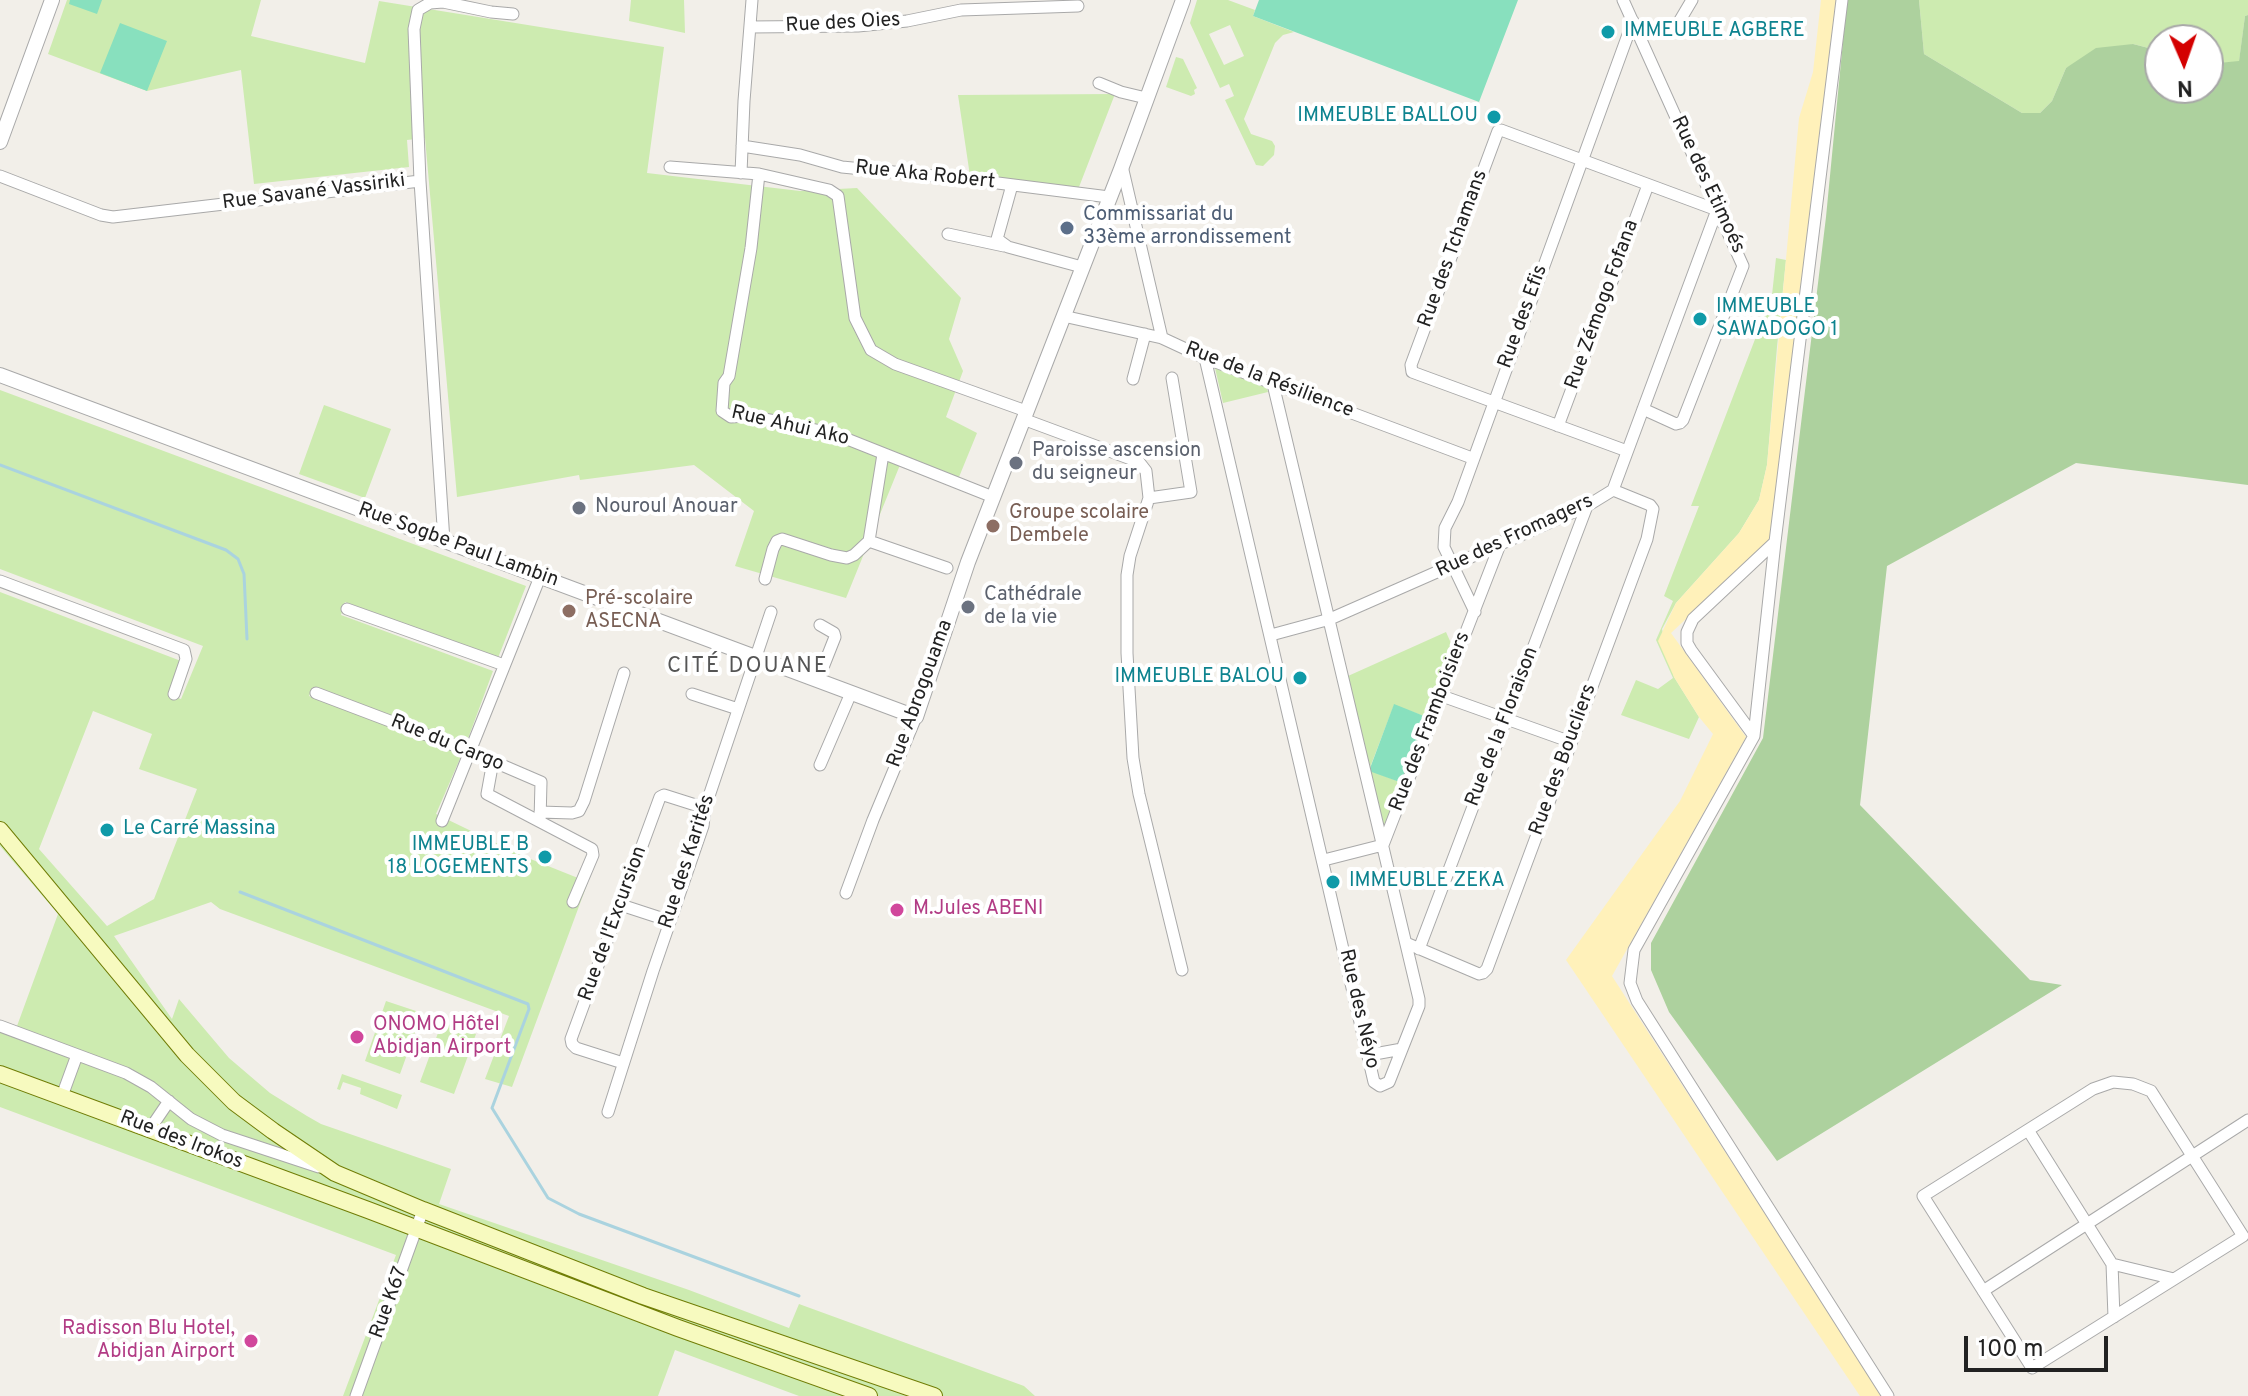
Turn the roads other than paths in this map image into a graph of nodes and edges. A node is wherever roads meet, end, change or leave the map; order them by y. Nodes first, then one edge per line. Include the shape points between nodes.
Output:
1 (52, 0) edge
2 (752, 0) edge
3 (1183, 0) edge
4 (1623, 0) edge
5 (1692, 0) edge
6 (1842, 0) edge
7 (960, 5) edge
8 (1078, 6) dead end
9 (513, 14) dead end
10 (1633, 21) junction
11 (750, 27) junction
12 (1676, 27) dead end
13 (1099, 83) dead end
14 (1146, 98) junction
15 (0, 142) edge
16 (742, 146) junction
17 (1581, 160) junction
18 (1122, 165) junction
19 (670, 167) dead end
20 (741, 173) junction
21 (759, 174) junction
22 (0, 176) edge
23 (420, 181) junction
24 (1012, 185) junction
25 (1648, 185) junction
26 (1109, 197) junction
27 (1717, 210) junction
28 (948, 234) dead end
29 (1008, 247) junction
30 (1082, 267) junction
31 (1063, 316) junction
32 (1145, 334) junction
33 (1162, 338) junction
34 (1205, 358) junction
35 (0, 375) edge
36 (1172, 378) dead end
37 (1133, 379) dead end
38 (1273, 384) junction
39 (1493, 401) junction
40 (1643, 409) junction
41 (1025, 415) junction
42 (1558, 426) junction
43 (1627, 451) junction
44 (883, 454) junction
45 (1472, 458) junction
46 (1613, 490) junction
47 (993, 497) junction
48 (1149, 498) junction
49 (1587, 506) junction
50 (444, 541) junction
51 (869, 541) junction
52 (1501, 542) junction
53 (1775, 542) junction
54 (1453, 566) junction
55 (947, 568) dead end
56 (540, 577) junction
57 (765, 579) dead end
58 (0, 581) edge
59 (347, 609) dead end
60 (771, 612) dead end
61 (1475, 612) junction
62 (1330, 619) junction
63 (820, 625) dead end
64 (1271, 635) junction
65 (754, 656) junction
66 (504, 665) junction
67 (624, 673) dead end
68 (818, 680) junction
69 (316, 693) dead end
70 (851, 693) junction
71 (174, 694) dead end
72 (692, 694) dead end
73 (1442, 696) junction
74 (738, 709) junction
75 (916, 717) junction
76 (1507, 718) junction
77 (1754, 736) junction
78 (1571, 742) junction
79 (469, 751) junction
80 (493, 761) junction
81 (820, 765) dead end
82 (705, 808) junction
83 (540, 816) junction
84 (442, 821) dead end
85 (0, 830) edge
86 (1383, 845) junction
87 (1324, 860) junction
88 (846, 893) dead end
89 (573, 902) dead end
90 (621, 905) junction
91 (670, 921) junction
92 (1406, 943) junction
93 (1419, 949) junction
94 (1182, 970) dead end
95 (0, 1026) edge
96 (1402, 1049) junction
97 (77, 1055) junction
98 (1369, 1055) junction
99 (623, 1063) junction
100 (0, 1074) edge
101 (62, 1096) junction
102 (169, 1101) junction
103 (608, 1112) dead end
104 (2248, 1120) edge
105 (150, 1129) junction
106 (2028, 1130) junction
107 (2192, 1156) junction
108 (335, 1173) junction
109 (370, 1188) junction
110 (361, 1207) junction
111 (423, 1210) junction
112 (2087, 1224) junction
113 (416, 1228) junction
114 (2112, 1264) junction
115 (2174, 1279) junction
116 (1983, 1291) junction
117 (2114, 1317) junction
118 (930, 1395) edge
119 (356, 1396) edge
120 (869, 1396) edge
121 (1888, 1396) edge

1 - 15 street
2 - 11 street
3 - 14 street, Rue Abrogouama
4 - 10 street, Rue des Etimoés
5 - 12 street
6 - 53 street
7 - 8 street, Rue des Oies
7 - 11 street, Rue des Oies via 907,21
9 - 23 street via 443,2 418,10 414,29
10 - 17 street, Rue des Efis
10 - 27 street, Rue des Etimoés
11 - 16 street
13 - 14 street
14 - 18 street, Rue Abrogouama
16 - 20 street
16 - 24 street, Rue Aka Robert via 842,167
17 - 25 street, Rue des Tchamans
17 - 39 street, Rue des Efis
17 - 39 street, Rue des Tchamans via 1498,131 1416,351 1412,372
18 - 26 street, Rue Abrogouama
18 - 33 street
19 - 20 street
20 - 21 street
21 - 41 street via 838,196 855,318 871,350
21 - 44 street, Rue Ahui Ako via 722,411 731,417 837,435
22 - 23 street, Rue Savané Vassiriki via 113,217
23 - 50 street, Rue Savané Vassiriki
24 - 26 street, Rue Aka Robert
24 - 29 street via 997,239
25 - 27 street, Rue des Tchamans
25 - 42 street, Rue Zémogo Fofana
26 - 30 street, Rue Abrogouama
27 - 40 street, Rue des Fromagers
27 - 40 street, Rue des Etimoés via 1742,260 1741,272 1683,420 1676,424
28 - 29 street
29 - 30 street
30 - 31 street, Rue Abrogouama
31 - 32 street, Rue de la Résilience
31 - 41 street, Rue Abrogouama
32 - 33 street, Rue de la Résilience
32 - 37 street
33 - 34 street, Rue de la Résilience
34 - 38 street, Rue de la Résilience
34 - 64 street, Rue des Néyo
35 - 50 street, Rue Sogbe Paul Lambin
36 - 48 street via 1191,492
38 - 45 street, Rue de la Résilience
38 - 62 street, Rue des Néyo
39 - 42 street, Rue des Tchamans
39 - 45 street, Rue des Efis
40 - 43 street, Rue des Fromagers
41 - 47 street, Rue Abrogouama
41 - 48 street via 1139,462 1146,471
42 - 43 street, Rue des Tchamans
43 - 46 street, Rue des Fromagers
44 - 47 street, Rue Ahui Ako
44 - 51 street
45 - 54 street, Rue des Efis via 1445,528 1444,547
46 - 49 street, Rue des Fromagers
46 - 78 street, Rue des Boucliers via 1650,505 1653,514
47 - 75 street, Rue Abrogouama
48 - 94 street via 1127,564 1133,758
49 - 52 street, Rue des Fromagers
49 - 76 street, Rue de la Floraison
50 - 56 street, Rue Sogbe Paul Lambin
51 - 55 street
51 - 57 street via 847,558 782,539 773,549
52 - 54 street, Rue des Fromagers
52 - 61 street, Rue des Framboisiers
53 - 77 street
53 - 77 street via 1693,619 1687,632 1691,650
54 - 61 street, Rue des Efis
54 - 62 street, Rue des Fromagers
56 - 65 street, Rue Sogbe Paul Lambin
56 - 66 street
58 - 71 street via 184,650
59 - 66 street
60 - 65 street, Rue des Karités
61 - 73 street, Rue des Framboisiers
62 - 64 street, Rue des Fromagers
62 - 86 street, Rue des Néyo
63 - 68 street via 835,637
64 - 87 street, Rue des Néyo
65 - 68 street, Rue Sogbe Paul Lambin
65 - 74 street, Rue des Karités
66 - 79 street
67 - 83 street via 579,811
68 - 70 street, Rue Sogbe Paul Lambin
69 - 79 street, Rue du Cargo
70 - 75 street, Rue Sogbe Paul Lambin
70 - 81 street
72 - 74 street
73 - 76 street
73 - 86 street, Rue des Framboisiers
74 - 82 street, Rue des Karités
75 - 88 street, Rue Abrogouama
76 - 78 street
76 - 93 street, Rue de la Floraison
77 - 121 street via 1634,950 1630,983
78 - 93 street, Rue des Boucliers via 1487,969 1479,974
79 - 80 street, Rue du Cargo
79 - 84 street
80 - 83 street, Rue du Cargo via 541,782
80 - 83 street via 487,794
82 - 90 street, Rue de l'Excursion via 660,797
82 - 91 street, Rue des Karités
83 - 89 street via 592,849
85 - 108 main road via 187,1055 234,1102
86 - 87 street
86 - 92 street, Rue des Néyo
87 - 98 street, Rue des Néyo
90 - 91 street
90 - 99 street, Rue de l'Excursion via 571,1039 576,1048
91 - 99 street, Rue des Karités
92 - 93 street, Rue des Boucliers
92 - 96 street, Rue des Néyo via 1419,1006
95 - 97 street
96 - 98 street
96 - 98 street, Rue des Néyo via 1389,1082 1380,1086 1374,1082
97 - 101 street
97 - 102 street via 126,1073
99 - 103 street, Rue des Karités
100 - 101 main road, Rue des Irokos
101 - 105 main road, Rue des Irokos
102 - 105 street
102 - 108 street via 222,1135
104 - 107 street
105 - 110 main road, Rue des Irokos
106 - 107 street via 2093,1089 2113,1082 2133,1084 2151,1091
106 - 112 street
106 - 116 street via 1923,1196
107 - 112 street
107 - 115 street via 2243,1236
108 - 109 main road
109 - 110 main road
109 - 111 main road
110 - 113 main road, Rue des Irokos
111 - 113 street, Rue K67
111 - 118 main road via 643,1296
112 - 114 street
112 - 116 street
113 - 119 street, Rue K67
113 - 120 main road, Rue des Irokos
114 - 115 street
114 - 117 street
115 - 117 street
116 - 117 street via 2032,1368

